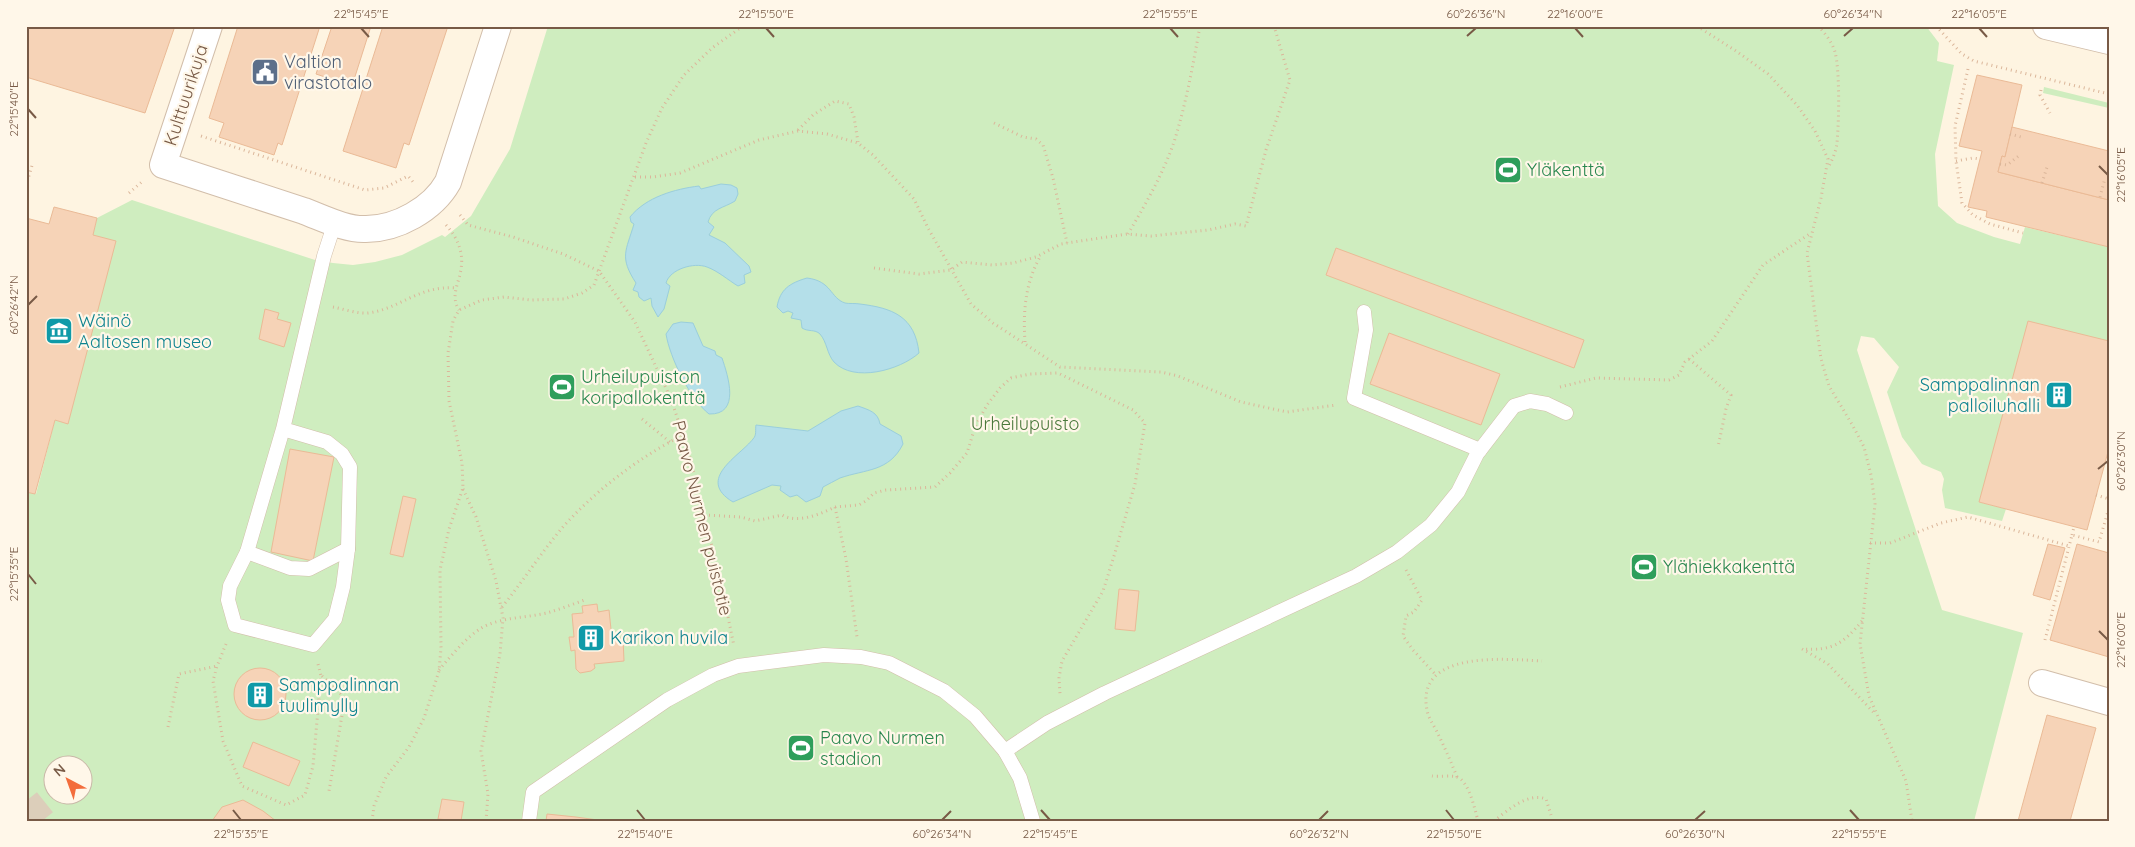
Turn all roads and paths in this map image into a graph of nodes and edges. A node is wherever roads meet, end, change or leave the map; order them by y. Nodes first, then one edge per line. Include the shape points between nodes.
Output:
1 (209, 26) edge
2 (498, 26) edge
3 (743, 26) edge
4 (1200, 26) edge
5 (1274, 26) edge
6 (1697, 26) edge
7 (1818, 26) edge
8 (1936, 26) edge
9 (2046, 26) edge
10 (2109, 41) edge
11 (1968, 68) dead end
12 (2041, 90) dead end
13 (2109, 94) edge
14 (2050, 113) dead end
15 (994, 123) dead end
16 (199, 127) dead end
17 (798, 130) junction
18 (2010, 134) dead end
19 (2021, 136) dead end
20 (858, 143) junction
21 (2020, 155) dead end
22 (1980, 159) dead end
23 (1956, 161) junction
24 (33, 162) dead end
25 (2000, 164) dead end
26 (2048, 164) dead end
27 (1825, 173) junction
28 (408, 176) dead end
29 (635, 178) junction
30 (2105, 178) dead end
31 (2042, 183) dead end
32 (26, 186) edge
33 (2100, 197) dead end
34 (460, 215) dead end
35 (335, 222) junction
36 (446, 225) dead end
37 (1811, 232) junction
38 (2023, 233) dead end
39 (1128, 234) junction
40 (1067, 243) junction
41 (1042, 254) junction
42 (874, 268) dead end
43 (951, 270) junction
44 (599, 271) junction
45 (456, 288) junction
46 (313, 302) junction
47 (459, 310) junction
48 (1364, 312) dead end
49 (1025, 343) junction
50 (1689, 359) junction
51 (1060, 368) junction
52 (1058, 373) junction
53 (1354, 398) junction
54 (1530, 401) junction
55 (1566, 413) dead end
56 (642, 419) dead end
57 (283, 429) junction
58 (683, 435) junction
59 (670, 442) junction
60 (1718, 447) dead end
61 (1480, 450) junction
62 (462, 488) junction
63 (2096, 495) dead end
64 (2109, 498) edge
65 (835, 507) junction
66 (2109, 509) edge
67 (704, 515) junction
68 (2074, 527) dead end
69 (2072, 535) junction
70 (1870, 543) junction
71 (2069, 546) junction
72 (348, 549) junction
73 (247, 552) junction
74 (1397, 552) junction
75 (587, 599) dead end
76 (501, 607) junction
77 (503, 618) junction
78 (1862, 620) junction
79 (235, 625) junction
80 (2045, 640) dead end
81 (313, 645) junction
82 (861, 657) junction
83 (1542, 661) dead end
84 (217, 666) junction
85 (738, 666) junction
86 (439, 671) junction
87 (1435, 674) junction
88 (321, 676) junction
89 (2042, 683) dead end
90 (2109, 702) edge
91 (1062, 715) junction
92 (1878, 717) junction
93 (168, 727) dead end
94 (1005, 750) junction
95 (1432, 776) dead end
96 (1457, 776) junction
97 (329, 791) dead end
98 (1551, 815) dead end
99 (372, 821) edge
100 (486, 821) edge
101 (530, 821) edge
102 (1033, 821) edge
103 (1478, 821) edge
104 (1494, 821) edge
105 (1912, 821) edge

1 - 35 street, Kulttuurikuja via 163,164
2 - 35 street via 442,192 430,204 401,221 381,228 364,229
3 - 29 path via 712,48 684,75 662,108
4 - 39 path via 1191,77 1173,143 1157,182
5 - 39 path via 1290,80 1266,150 1246,226 1235,224 1151,236
6 - 27 path via 1768,74 1798,104 1828,160
7 - 27 path via 1835,52 1838,97 1837,143
8 - 13 path via 1974,62
9 - 10 street
11 - 23 path via 1955,126
12 - 14 path
15 - 40 path via 1023,138 1036,139 1043,145
16 - 28 path via 201,136 365,190 384,188
17 - 20 path
17 - 20 path via 813,115 835,101 849,104
17 - 29 path via 759,140 680,173
18 - 19 path
20 - 43 path via 914,199
21 - 25 path via 2007,165
22 - 23 path
23 - 38 path via 1962,203 1973,215 1990,224
24 - 32 path
26 - 31 path
27 - 37 path
29 - 44 path
30 - 33 path
34 - 44 path, Paavo Nurmen puistotie via 468,225 563,254
35 - 46 lane
36 - 45 path via 456,236 461,257 462,267
37 - 50 path via 1763,265 1712,341
37 - 70 path via 1807,253 1821,359 1829,386 1864,447 1875,504
39 - 40 path
40 - 41 path
41 - 43 path via 1014,263 962,262
41 - 49 path via 1030,278 1024,304
42 - 43 path via 919,274
43 - 49 path via 971,304 993,323
44 - 47 path via 594,285 564,299 482,300
44 - 58 path, Paavo Nurmen puistotie via 635,322 671,399
45 - 46 path via 442,286 427,290 367,313
45 - 47 path via 454,298
46 - 57 lane
47 - 62 path via 453,321 448,353 449,402 462,463
48 - 53 lane via 1366,330
49 - 51 path
50 - 54 path via 1678,375 1669,380 1596,378 1567,384
50 - 60 path via 1731,395
51 - 52 path
51 - 53 path via 1161,372 1241,402 1287,412 1333,406
52 - 65 path via 1011,378 1000,388 975,427 967,453 935,487 886,490 874,493 859,504
52 - 91 path via 1133,410 1144,423 1135,484 1103,591 1062,661 1059,678
53 - 61 lane
54 - 55 lane via 1547,404
54 - 61 lane via 1514,406
56 - 59 path
57 - 72 lane via 327,442 342,454 350,467
57 - 73 lane
58 - 59 path
58 - 67 path, Paavo Nurmen puistotie
59 - 76 path via 635,464 592,498 562,528
61 - 74 lane via 1458,492 1431,525
62 - 76 path via 479,526
62 - 86 path via 448,529 440,570
63 - 64 path
65 - 67 path via 822,513 788,519 782,515 755,521
65 - 82 path
66 - 69 path via 2099,542
67 - 85 path, Paavo Nurmen puistotie
68 - 69 path
69 - 71 path
70 - 71 path via 1890,542 1941,523 1968,517
70 - 78 path
71 - 80 path
72 - 73 lane via 309,569 290,568
72 - 81 lane via 335,619
73 - 79 lane via 230,586 228,600
74 - 87 path via 1422,600 1414,612 1406,616 1403,636
74 - 91 lane via 1356,576
75 - 77 path via 548,612
76 - 77 path
77 - 86 path via 467,640
77 - 100 path via 500,654 481,750 488,794
78 - 92 path via 1860,644 1869,696
78 - 92 path via 1852,634 1828,649 1802,649 1828,664
79 - 81 lane
79 - 84 path
81 - 88 path
82 - 85 lane via 824,654
82 - 94 lane via 889,663 944,691 975,716
83 - 87 path via 1476,661 1447,666
84 - 88 path via 213,681 224,741 242,786 286,805 305,795 313,766
84 - 93 path via 179,674
85 - 101 lane via 713,675 667,700 533,792
86 - 99 path via 424,718 409,747 386,777 374,806
87 - 96 path via 1426,689 1427,710
88 - 97 path via 345,698
89 - 90 street
91 - 94 lane
92 - 105 path via 1906,781
94 - 102 lane via 1020,778
95 - 96 path
96 - 103 path via 1470,793
98 - 104 path via 1546,799 1539,796 1529,798

